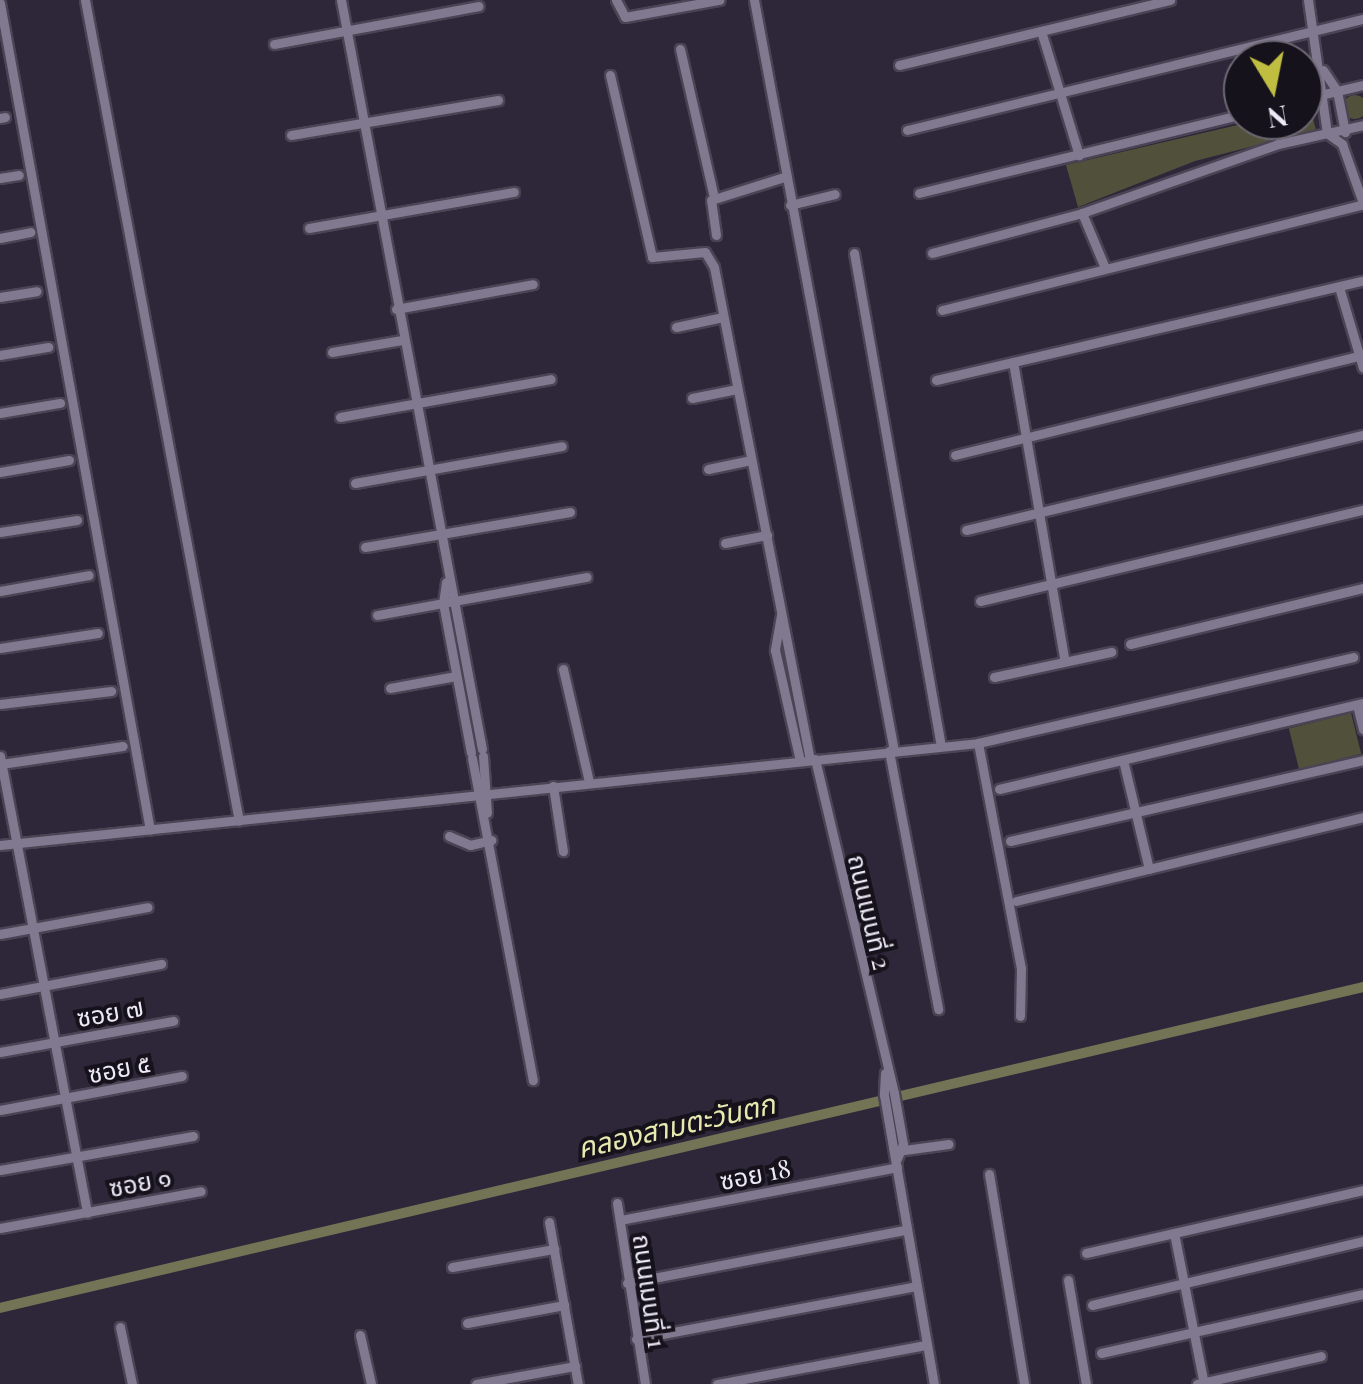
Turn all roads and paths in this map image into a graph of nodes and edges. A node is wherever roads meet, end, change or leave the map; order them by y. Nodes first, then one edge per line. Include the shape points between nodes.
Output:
1 (85, 0) edge
2 (341, 0) edge
3 (616, 0) edge
4 (719, 0) edge
5 (754, 0) edge
6 (1170, 0) edge
7 (1308, 0) edge
8 (0, 3) edge
9 (687, 3) edge
10 (479, 6) dead end
11 (1363, 19) edge
12 (1314, 30) junction
13 (347, 31) junction
14 (1040, 31) junction
15 (1316, 40) edge
16 (274, 44) dead end
17 (680, 50) dead end
18 (899, 65) dead end
19 (1323, 71) edge
20 (610, 75) dead end
21 (1363, 85) edge
22 (1337, 91) junction
23 (1060, 94) junction
24 (1323, 94) edge
25 (498, 100) dead end
26 (1323, 114) edge
27 (1223, 119) edge
28 (363, 123) junction
29 (1363, 125) edge
30 (1346, 129) junction
31 (907, 130) dead end
32 (1327, 134) junction
33 (291, 135) dead end
34 (1342, 144) junction
35 (1079, 155) junction
36 (19, 175) dead end
37 (784, 176) junction
38 (0, 178) edge
39 (514, 192) dead end
40 (920, 193) dead end
41 (835, 194) dead end
42 (714, 198) junction
43 (1363, 203) edge
44 (790, 205) junction
45 (1082, 213) junction
46 (380, 216) junction
47 (309, 228) dead end
48 (30, 232) dead end
49 (716, 235) dead end
50 (0, 238) edge
51 (932, 252) dead end
52 (854, 253) dead end
53 (1105, 268) junction
54 (1363, 281) edge
55 (532, 284) dead end
56 (1339, 287) junction
57 (36, 291) dead end
58 (0, 297) edge
59 (396, 309) junction
60 (942, 310) dead end
61 (724, 317) junction
62 (676, 327) dead end
63 (402, 340) junction
64 (48, 347) dead end
65 (332, 352) dead end
66 (0, 355) edge
67 (1362, 356) edge
68 (1012, 362) junction
69 (1363, 368) edge
70 (551, 379) dead end
71 (936, 380) dead end
72 (737, 388) junction
73 (692, 398) dead end
74 (60, 403) dead end
75 (413, 404) junction
76 (0, 414) edge
77 (340, 417) dead end
78 (1363, 435) edge
79 (1024, 437) junction
80 (562, 446) dead end
81 (955, 455) dead end
82 (69, 460) dead end
83 (751, 460) junction
84 (708, 468) dead end
85 (426, 470) junction
86 (0, 472) edge
87 (356, 482) dead end
88 (1363, 510) edge
89 (570, 512) dead end
90 (1039, 513) junction
91 (78, 520) dead end
92 (966, 530) dead end
93 (0, 532) edge
94 (438, 535) junction
95 (767, 535) junction
96 (725, 542) dead end
97 (365, 547) dead end
98 (89, 575) dead end
99 (587, 577) dead end
100 (446, 579) junction
101 (1052, 585) junction
102 (1363, 588) edge
103 (0, 591) edge
104 (456, 601) junction
105 (980, 601) dead end
106 (443, 603) junction
107 (377, 614) dead end
108 (98, 633) dead end
109 (1130, 644) dead end
110 (0, 648) edge
111 (1111, 652) dead end
112 (1353, 656) dead end
113 (1065, 662) junction
114 (563, 669) dead end
115 (456, 676) junction
116 (994, 677) dead end
117 (390, 688) dead end
118 (111, 691) dead end
119 (0, 704) edge
120 (1360, 704) edge
121 (1363, 730) edge
122 (978, 743) junction
123 (942, 744) junction
124 (123, 746) dead end
125 (891, 751) junction
126 (477, 754) junction
127 (1, 760) edge
128 (808, 760) junction
129 (1124, 760) junction
130 (1363, 760) edge
131 (589, 782) junction
132 (553, 786) junction
133 (999, 789) dead end
134 (484, 793) junction
135 (1136, 814) junction
136 (1363, 818) edge
137 (239, 821) junction
138 (150, 830) junction
139 (449, 836) dead end
140 (491, 840) junction
141 (1010, 841) dead end
142 (18, 844) junction
143 (0, 846) edge
144 (563, 851) dead end
145 (1149, 869) junction
146 (1016, 901) dead end
147 (148, 907) dead end
148 (33, 928) junction
149 (0, 934) edge
150 (161, 964) dead end
151 (44, 986) junction
152 (0, 994) edge
153 (938, 1010) dead end
154 (1020, 1016) dead end
155 (173, 1021) dead end
156 (53, 1042) junction
157 (0, 1052) edge
158 (182, 1076) dead end
159 (533, 1080) dead end
160 (63, 1099) junction
161 (0, 1110) edge
162 (193, 1136) dead end
163 (949, 1144) dead end
164 (897, 1157) junction
165 (74, 1158) junction
166 (0, 1170) edge
167 (989, 1174) dead end
168 (1363, 1190) edge
169 (201, 1191) dead end
170 (617, 1203) dead end
171 (87, 1213) junction
172 (620, 1220) junction
173 (549, 1222) dead end
174 (0, 1228) edge
175 (906, 1230) junction
176 (1174, 1233) junction
177 (1363, 1242) edge
178 (554, 1249) junction
179 (1086, 1254) dead end
180 (452, 1267) dead end
181 (1068, 1280) dead end
182 (1185, 1282) junction
183 (627, 1283) junction
184 (916, 1286) junction
185 (1363, 1294) edge
186 (1092, 1304) dead end
187 (564, 1305) junction
188 (467, 1323) dead end
189 (120, 1327) dead end
190 (1196, 1331) junction
191 (360, 1335) dead end
192 (636, 1340) junction
193 (926, 1345) junction
194 (1102, 1353) dead end
195 (1321, 1356) dead end
196 (575, 1366) junction
197 (1202, 1383) edge
198 (132, 1384) edge
199 (371, 1384) edge
200 (476, 1384) edge
201 (578, 1384) edge
202 (645, 1384) edge
203 (717, 1384) edge
204 (934, 1384) edge
205 (1024, 1384) edge
206 (1086, 1384) edge

1 - 137 street
2 - 13 street
3 - 9 street via 625,17
4 - 9 street
5 - 37 street
6 - 14 street
7 - 12 street
8 - 138 street
10 - 13 street
11 - 12 street
12 - 15 street
12 - 23 street
13 - 16 street
13 - 28 street
14 - 18 street
14 - 23 street
17 - 42 street
19 - 22 street
20 - 61 street, ถนนเมนที่ 2 via 649,252 658,260 705,252
21 - 22 street
22 - 24 street
22 - 30 street
23 - 31 street
23 - 35 street
25 - 28 street
26 - 32 street
27 - 35 street
28 - 33 street
28 - 46 street
29 - 30 street
30 - 32 street
30 - 34 street
32 - 34 street
32 - 45 street via 1178,175
34 - 43 street
35 - 40 street
36 - 38 street
37 - 42 street
37 - 44 street
39 - 46 street
41 - 44 street
42 - 49 street
43 - 53 street
44 - 125 street
45 - 51 street
45 - 53 street
46 - 47 street
46 - 59 street
48 - 50 street
52 - 123 street
53 - 60 street
54 - 56 street
55 - 59 street
56 - 67 street
56 - 68 street
57 - 58 street
59 - 63 street
61 - 62 street
61 - 72 street, ถนนเมนที่ 2
63 - 65 street
63 - 75 street
64 - 66 street
67 - 69 street
67 - 79 street
68 - 71 street
68 - 79 street
70 - 75 street
72 - 73 street
72 - 83 street, ถนนเมนที่ 2
74 - 76 street
75 - 77 street
75 - 85 street
78 - 90 street
79 - 81 street
79 - 90 street
80 - 85 street
82 - 86 street
83 - 84 street
83 - 95 street, ถนนเมนที่ 2
85 - 87 street
85 - 94 street
88 - 101 street
89 - 94 street
90 - 92 street
90 - 101 street
91 - 93 street
94 - 97 street
94 - 100 street
95 - 96 street
95 - 128 street, ถนนเมนที่ 2 via 782,612 775,650
98 - 103 street
99 - 104 street
100 - 104 street
100 - 106 street
101 - 105 street
101 - 113 street
102 - 109 street
104 - 106 street
104 - 126 street
106 - 107 street
106 - 115 street
108 - 110 street
111 - 113 street
112 - 122 street
113 - 116 street
114 - 131 street
115 - 117 street
115 - 126 street
118 - 119 street
120 - 121 street
120 - 129 street
122 - 123 street
122 - 154 street via 1020,958
123 - 125 street
124 - 127 street
125 - 128 street
125 - 153 street
126 - 134 street
127 - 142 street
128 - 131 street
128 - 164 street, ถนนเมนที่ 2 via 886,1073
129 - 133 street
129 - 135 street
130 - 135 street
131 - 132 street
132 - 134 street
132 - 144 street
134 - 137 street
134 - 140 street
135 - 141 street
135 - 145 street
136 - 145 street
137 - 138 street
138 - 142 street
139 - 140 street via 470,845
140 - 159 street
142 - 143 street
142 - 148 street
145 - 146 street
147 - 148 street
148 - 149 street
148 - 151 street
150 - 151 street
151 - 152 street
151 - 156 street
155 - 156 street, ซอย ๗
156 - 157 street, ซอย ๗
156 - 160 street
158 - 160 street, ซอย ๕
160 - 161 street, ซอย ๕
160 - 165 street
162 - 165 street
163 - 164 street, ซอย 18
164 - 172 street, ซอย 18
164 - 175 street, ถนนเมนที่ 2
165 - 166 street
165 - 171 street
167 - 205 street
168 - 176 street
169 - 171 street, ซอย ๑
170 - 172 street, ถนนเมนที่ 1
171 - 174 street, ซอย ๑
172 - 183 street, ถนนเมนที่ 1
173 - 178 street
175 - 183 street
175 - 184 street, ถนนเมนที่ 2
176 - 179 street
176 - 182 street
177 - 182 street
178 - 180 street
178 - 187 street
181 - 206 street
182 - 186 street
182 - 190 street
183 - 192 street, ถนนเมนที่ 1
184 - 192 street
184 - 193 street, ถนนเมนที่ 2
185 - 190 street
187 - 188 street
187 - 196 street
189 - 198 street
190 - 194 street
190 - 197 street
191 - 199 street
192 - 202 street, ถนนเมนที่ 1
193 - 203 street
193 - 204 street, ถนนเมนที่ 2
195 - 197 street
196 - 200 street
196 - 201 street

